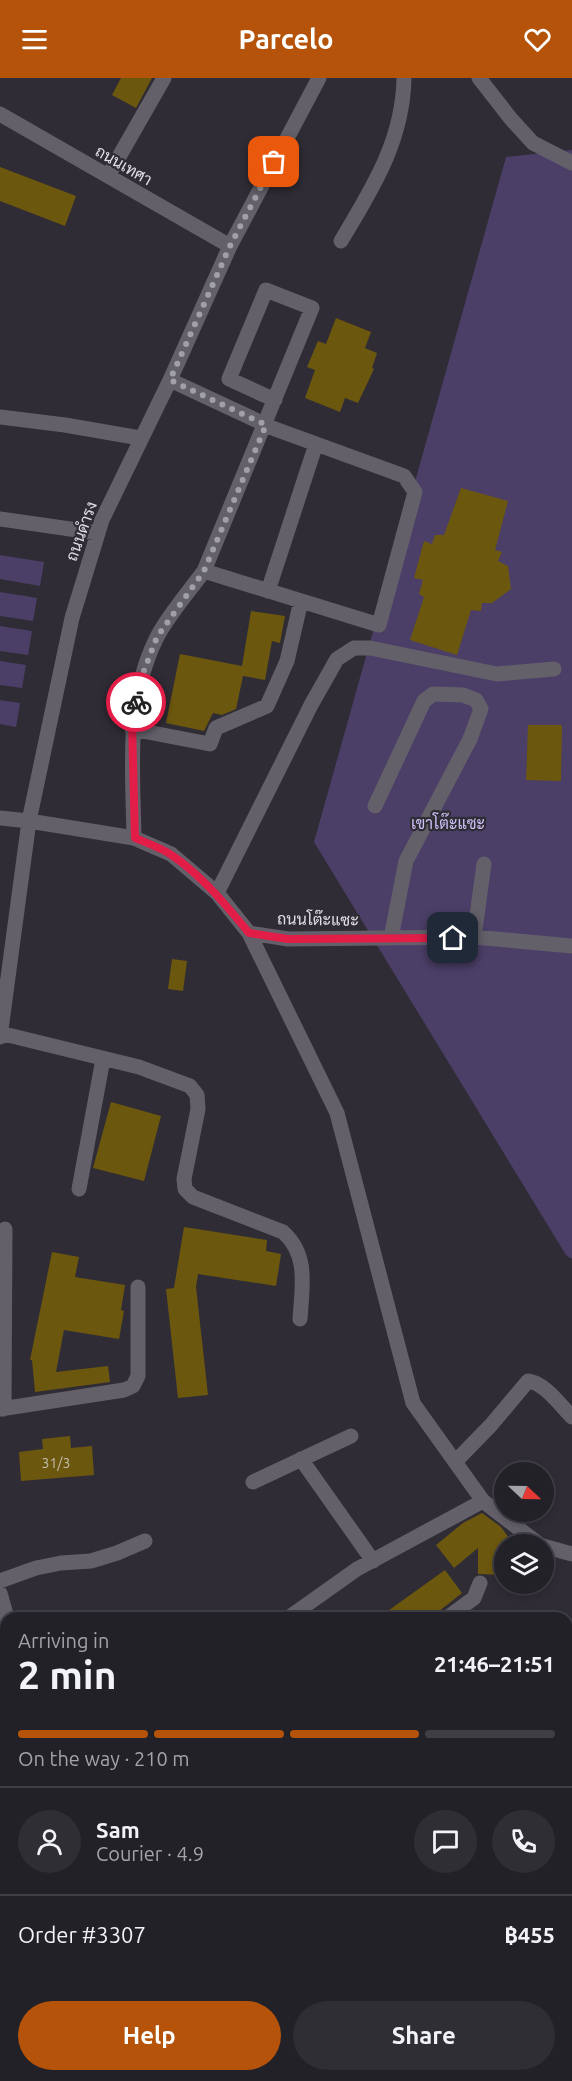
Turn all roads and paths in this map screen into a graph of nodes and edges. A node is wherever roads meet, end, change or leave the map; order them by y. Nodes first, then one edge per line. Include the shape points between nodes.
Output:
1 (164, 78) edge
2 (319, 78) edge
3 (404, 78) edge
4 (479, 78) edge
5 (0, 114) edge
6 (572, 163) edge
7 (108, 176) junction
8 (341, 241) dead end
9 (230, 246) junction
10 (170, 380) junction
11 (274, 400) junction
12 (0, 417) edge
13 (266, 425) junction
14 (140, 438) junction
15 (316, 444) junction
16 (0, 519) edge
17 (98, 533) junction
18 (204, 571) junction
19 (268, 591) junction
20 (301, 601) junction
21 (554, 669) dead end
22 (132, 729) junction
23 (375, 806) dead end
24 (0, 818) edge
25 (29, 821) junction
26 (135, 838) junction
27 (484, 864) dead end
28 (217, 893) junction
29 (249, 933) junction
30 (474, 937) junction
31 (391, 938) junction
32 (572, 946) edge
33 (0, 1034) edge
34 (103, 1059) junction
35 (79, 1189) dead end
36 (5, 1229) dead end
37 (138, 1287) dead end
38 (300, 1319) dead end
39 (2, 1409) edge
40 (572, 1417) edge
41 (351, 1436) dead end
42 (301, 1459) junction
43 (455, 1462) junction
44 (253, 1482) dead end
45 (483, 1501) junction
46 (527, 1534) edge
47 (145, 1541) dead end
48 (554, 1549) edge
49 (572, 1554) edge
50 (373, 1561) junction
51 (0, 1581) edge
52 (480, 1583) dead end
53 (0, 1593) edge
54 (5, 1612) edge
55 (296, 1612) edge
56 (455, 1612) edge

1 - 7 street
2 - 9 street, ถนนดำรง
3 - 8 street via 397,129 388,156
4 - 6 street via 533,143
5 - 7 street, ถนนเทศา
7 - 9 street, ถนนเทศา
9 - 10 street, ถนนดำรง
10 - 13 street
10 - 14 street, ถนนดำรง
11 - 11 street via 229,379 266,290 312,308
11 - 13 street
12 - 14 street
13 - 15 street
13 - 18 street
14 - 17 street, ถนนดำรง
15 - 19 street
15 - 20 street via 404,476 415,492 379,625
16 - 17 street
17 - 25 street, ถนนดำรง via 72,618
18 - 19 street
18 - 22 street via 157,637 140,681
19 - 20 street
20 - 22 street via 287,661 267,706 216,728 210,744
21 - 28 street via 497,674 370,648 354,648 337,659
22 - 26 street
23 - 31 street via 424,701 433,694 462,695 476,700 481,709 470,739 406,861
24 - 25 street
25 - 26 street
25 - 33 street, ถนนดำรง
26 - 28 street via 171,854
27 - 30 street
28 - 29 street
29 - 31 street, ถนนโต๊ะแซะ via 288,939
29 - 43 street via 337,1113 413,1402
30 - 31 street, ถนนโต๊ะแซะ
30 - 32 street, ถนนโต๊ะแซะ
33 - 34 street
34 - 35 street
34 - 38 street via 139,1067 190,1086 197,1095 185,1189 193,1197 282,1232 292,1241 302,1275
36 - 39 street
37 - 39 street via 138,1376 133,1386
40 - 43 street via 544,1389 528,1381
41 - 42 street
42 - 44 street
42 - 50 street
43 - 45 street
45 - 46 street
45 - 50 street
47 - 51 street via 91,1561 36,1568
48 - 49 street
50 - 55 street
52 - 56 street via 474,1598
53 - 54 street

